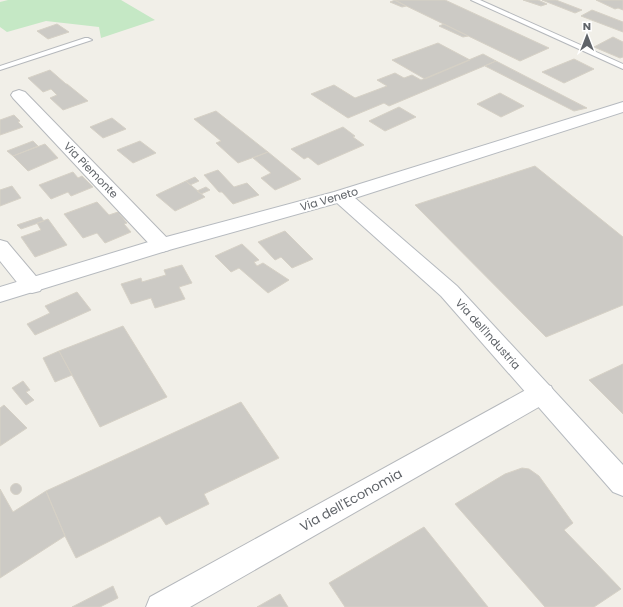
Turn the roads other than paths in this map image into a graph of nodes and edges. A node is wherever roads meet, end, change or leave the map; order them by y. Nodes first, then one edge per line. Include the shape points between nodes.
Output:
1 (474, 0) edge
2 (88, 40) dead end
3 (0, 68) edge
4 (623, 68) edge
5 (19, 95) dead end
6 (623, 107) edge
7 (341, 196) junction
8 (162, 245) junction
9 (0, 246) edge
10 (32, 286) junction
11 (0, 296) edge
12 (542, 393) junction
13 (623, 484) edge
14 (161, 607) edge

1 - 4 lane
2 - 3 lane
5 - 8 street, Via Piemonte
6 - 7 street, Via Veneto
7 - 8 street, Via Veneto
7 - 12 street, Via dell'Industria via 449,291
8 - 10 street, Via Veneto
9 - 10 street
10 - 11 street, Via Veneto
12 - 13 street, Via dell'Industria
12 - 14 street, Via dell'Economia

